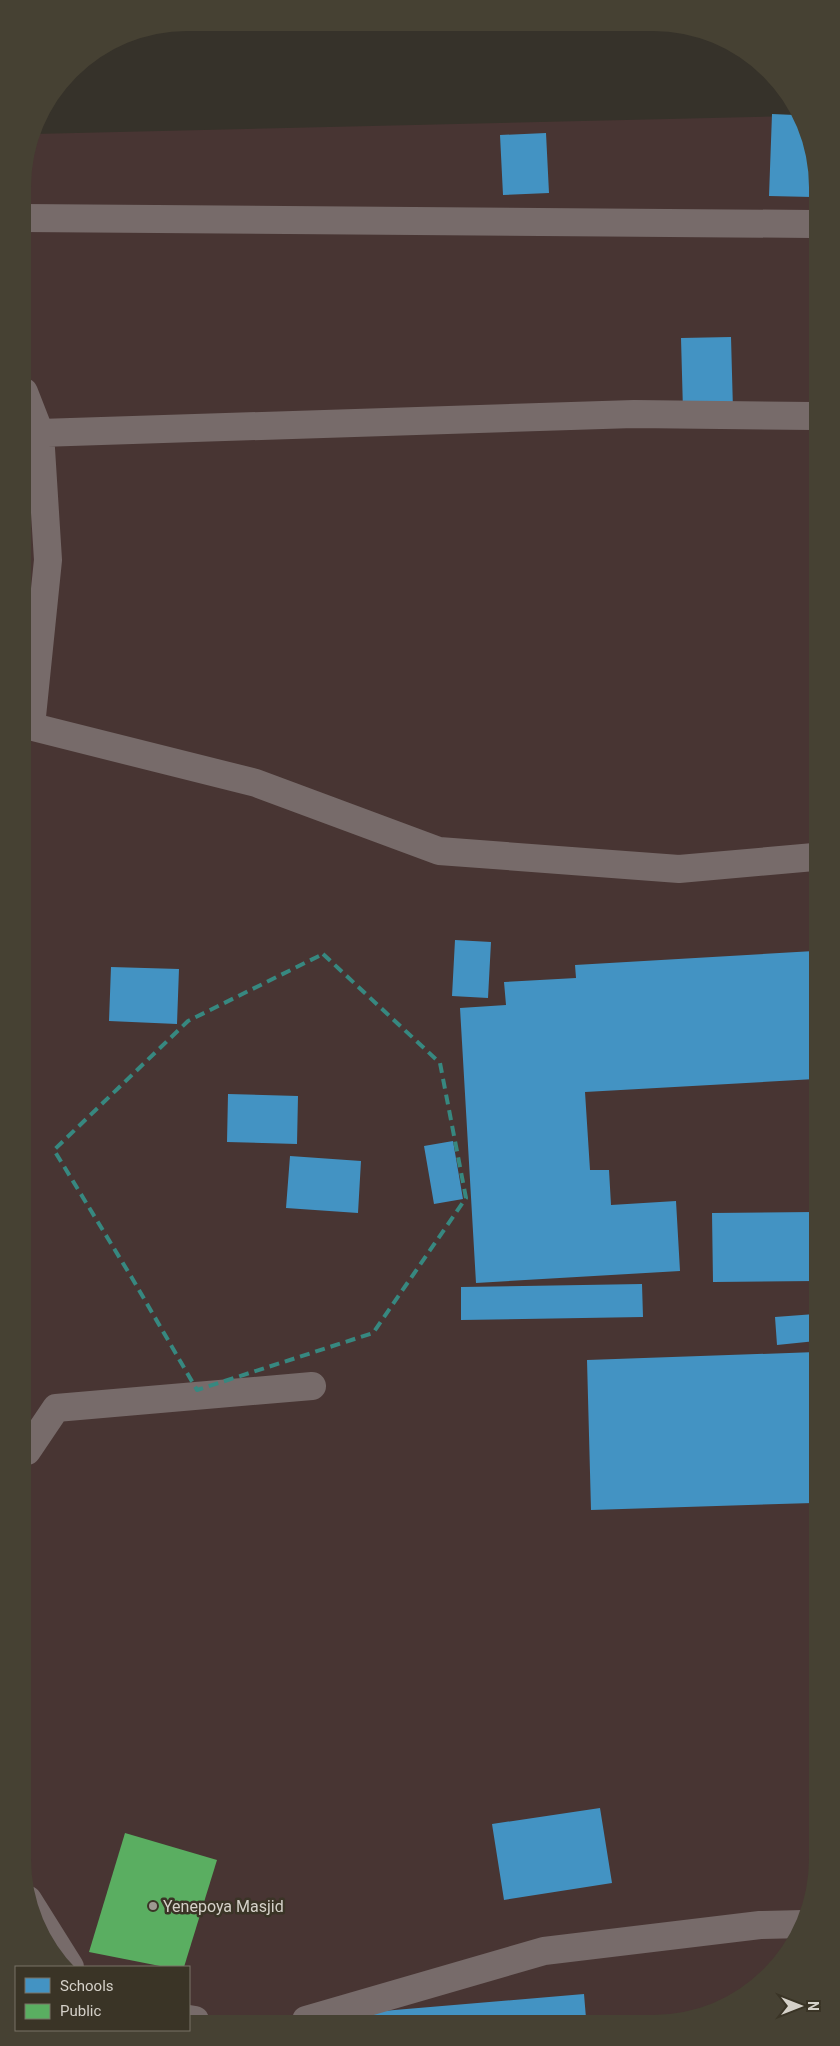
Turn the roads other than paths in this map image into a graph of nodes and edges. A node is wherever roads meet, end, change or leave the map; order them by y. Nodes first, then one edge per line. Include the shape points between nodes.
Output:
1 (32, 218) edge
2 (809, 224) edge
3 (32, 412) edge
4 (809, 416) edge
5 (40, 433) junction
6 (32, 695) edge
7 (32, 726) edge
8 (809, 857) edge
9 (312, 1386) dead end
10 (31, 1445) edge
11 (794, 1924) edge
12 (323, 2015) edge

1 - 2 street
3 - 5 street
4 - 5 street via 634,414
5 - 6 street via 48,560
7 - 8 street via 256,784 439,851 679,869
9 - 10 street via 56,1408
11 - 12 street via 760,1925 544,1950

